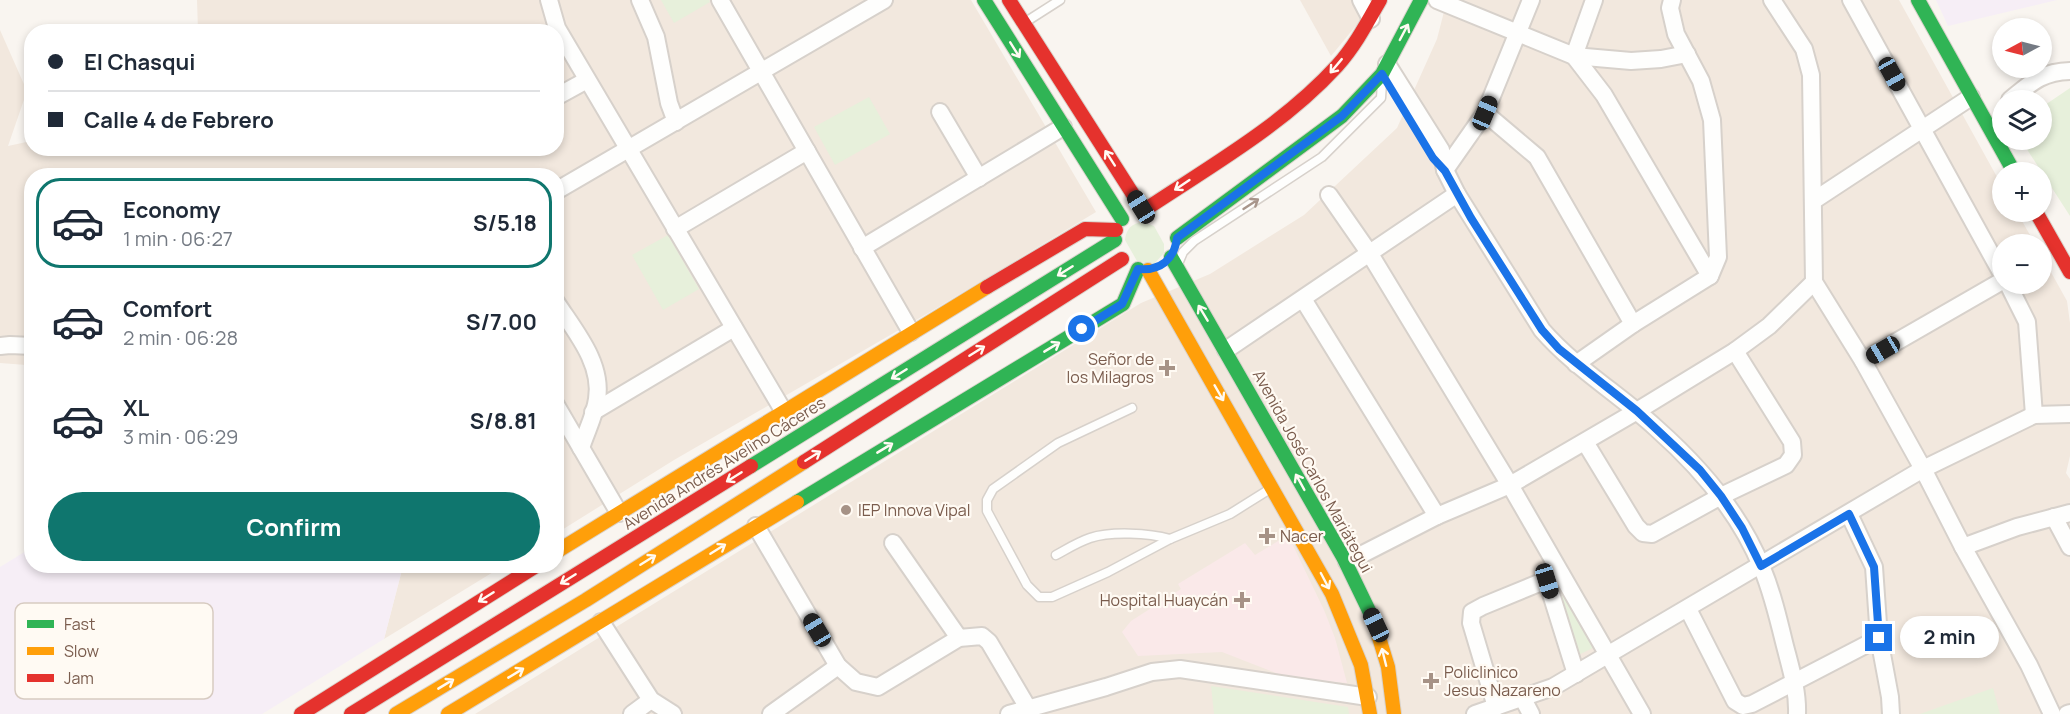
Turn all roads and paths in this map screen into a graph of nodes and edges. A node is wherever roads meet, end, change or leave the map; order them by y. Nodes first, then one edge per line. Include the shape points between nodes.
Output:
1 (549, 0) edge
2 (640, 0) edge
3 (720, 0) edge
4 (984, 0) edge
5 (1009, 0) edge
6 (1060, 0) edge
7 (1361, 0) edge
8 (1380, 0) edge
9 (1421, 0) edge
10 (1437, 0) edge
11 (1531, 0) edge
12 (1594, 0) edge
13 (1672, 0) edge
14 (1772, 0) edge
15 (1851, 0) edge
16 (1918, 0) edge
17 (874, 2) edge
18 (1371, 19) junction
19 (1024, 23) junction
20 (552, 24) edge
21 (1519, 35) junction
22 (564, 46) edge
23 (1687, 54) junction
24 (1574, 56) junction
25 (1384, 69) junction
26 (2070, 71) edge
27 (761, 72) junction
28 (587, 80) junction
29 (2022, 90) edge
30 (564, 93) edge
31 (1971, 97) junction
32 (940, 112) dead end
33 (1485, 113) junction
34 (1992, 115) edge
35 (1985, 121) junction
36 (676, 122) junction
37 (1063, 127) junction
38 (1922, 130) junction
39 (628, 150) junction
40 (807, 151) junction
41 (2008, 162) edge
42 (1445, 171) junction
43 (979, 177) junction
44 (564, 186) edge
45 (1456, 194) junction
46 (1329, 195) dead end
47 (1813, 201) junction
48 (1145, 207) junction
49 (2042, 222) edge
50 (675, 229) junction
51 (1117, 230) junction
52 (1177, 238) junction
53 (862, 248) junction
54 (1370, 254) junction
55 (1992, 256) edge
56 (1122, 259) junction
57 (1174, 262) junction
58 (1143, 269) junction
59 (2070, 272) edge
60 (1710, 276) junction
61 (1815, 282) junction
62 (1992, 287) edge
63 (2012, 294) edge
64 (1303, 299) junction
65 (564, 314) edge
66 (1633, 324) junction
67 (734, 328) junction
68 (911, 332) junction
69 (0, 346) edge
70 (24, 346) edge
71 (1226, 350) junction
72 (1735, 351) junction
73 (1863, 361) junction
74 (1576, 364) junction
75 (1132, 408) dead end
76 (1637, 411) junction
77 (593, 412) junction
78 (784, 412) junction
79 (2070, 414) edge
80 (2034, 415) junction
81 (564, 419) edge
82 (1585, 442) junction
83 (581, 448) junction
84 (1923, 470) junction
85 (1510, 485) junction
86 (1273, 487) junction
87 (1721, 496) junction
88 (619, 513) junction
89 (1849, 514) junction
90 (2062, 515) edge
91 (1437, 516) junction
92 (756, 526) junction
93 (1331, 537) junction
94 (1170, 539) junction
95 (893, 543) dead end
96 (564, 547) edge
97 (1963, 547) junction
98 (2070, 547) edge
99 (1308, 550) junction
100 (1056, 555) dead end
101 (1347, 562) junction
102 (1761, 566) junction
103 (525, 573) edge
104 (1554, 578) junction
105 (1688, 609) junction
106 (601, 622) junction
107 (959, 638) junction
108 (1879, 638) junction
109 (1609, 655) junction
110 (838, 666) junction
111 (1576, 674) junction
112 (1794, 681) junction
113 (1368, 697) junction
114 (1522, 698) junction
115 (651, 700) junction
116 (1496, 707) junction
117 (1028, 708) junction
118 (301, 714) edge
119 (351, 714) edge
120 (396, 714) edge
121 (448, 714) edge
122 (632, 714) edge
123 (673, 714) edge
124 (771, 714) edge
125 (1009, 714) edge
126 (1370, 714) edge
127 (1394, 714) edge
128 (1475, 714) edge
129 (1531, 714) edge
130 (1642, 714) edge
131 (1797, 714) edge
132 (1891, 714) edge
133 (2052, 714) edge

1 - 20 street
2 - 36 street via 656,37
3 - 27 street
4 -> 37 street
5 - 19 street
6 - 19 lane
7 - 18 street
8 - 18 street
25 -> 9 street
10 - 21 street
11 - 21 street
12 - 24 street
13 - 23 street via 1670,8 1677,34
14 - 47 street via 1804,49 1811,75
15 - 38 street
16 - 31 street
17 - 27 street
18 -> 48 street via 1308,96
48 -> 19 street
21 - 24 street
21 - 33 street
22 - 28 street
23 - 24 street via 1631,61
23 - 60 street via 1701,81 1712,120 1718,257
24 - 60 street via 1604,96
25 - 42 street via 1433,158
25 - 52 street via 1342,116
57 -> 25 lane via 1194,241 1322,157 1381,98
26 - 29 street via 2036,79
27 - 36 street
27 - 40 street
28 - 30 street
28 - 39 street
31 - 35 street
31 - 38 street
32 - 43 street
33 - 42 street
33 - 66 street via 1537,157
34 - 35 street
35 - 41 street
36 - 39 street
37 - 43 street
37 - 51 street
38 - 47 street
38 - 55 street
39 - 44 street
39 - 50 street
40 - 50 street
40 - 53 street
42 - 45 street
43 - 53 street
45 - 54 street
45 - 74 street via 1542,330
46 - 54 street
47 - 61 street
48 - 51 street via 1132,210
48 - 52 street via 1168,216
49 - 59 street
50 - 67 street
51 - 56 street via 1117,250
51 - 68 street, Avenida Andrés Avelino Cáceres via 1085,229
51 -> 119 street, Avenida Andrés Avelino Cáceres
52 - 57 street
53 - 68 street
54 - 64 street
54 - 85 street
56 - 58 street
120 -> 56 street via 586,600
57 - 58 street
71 -> 57 street, Avenida José Carlos Mariátegui
58 -> 86 street
92 -> 58 street via 1122,304
60 - 66 street
61 - 72 street via 1769,326
61 - 73 street
62 - 73 street
63 - 80 street via 2027,322
64 - 71 street
64 - 91 street
65 - 77 street via 598,376
66 - 74 street
67 - 77 street
67 - 78 street
68 - 78 street, Avenida Andrés Avelino Cáceres
69 - 70 street
93 -> 71 street, Avenida José Carlos Mariátegui
72 - 76 street
72 - 87 street via 1792,442 1793,455 1786,465
73 - 84 street
74 - 76 street
75 - 94 lane via 1058,443 993,489 987,511 1027,585 1039,597 1052,597 1075,587
76 - 82 street
76 - 87 street via 1700,470
77 - 83 street
78 - 88 street, Avenida Andrés Avelino Cáceres
79 - 80 street
80 - 84 street
81 - 83 street
82 - 85 street
82 - 87 street via 1643,533 1652,534
83 - 88 street
84 - 89 street
84 - 97 street
85 - 91 street
85 - 104 street
86 - 94 lane via 1230,514
86 - 99 street
87 - 102 street
88 - 96 street, Avenida Andrés Avelino Cáceres
89 - 102 street
89 - 108 street via 1874,567
90 - 97 street
90 - 98 street
91 - 101 street
106 -> 92 street
92 - 110 street
93 - 99 street
93 - 101 street, Avenida José Carlos Mariátegui
94 - 100 lane via 1134,533 1091,537
95 - 107 street
97 - 133 street
99 -> 113 street via 1350,635
127 -> 101 street, Avenida José Carlos Mariátegui via 1393,690 1376,625
102 - 105 street
102 - 112 street via 1774,599
103 -> 118 street
104 - 109 street
104 - 111 street
104 - 116 street via 1472,612 1471,623
105 - 109 street
105 - 112 street via 1735,701 1743,706 1752,704
106 - 115 street
121 -> 106 street
107 - 110 street via 878,687 856,682
107 - 117 street via 982,636 989,642
108 - 112 street
108 - 132 street
109 - 111 street
109 - 130 street
110 - 124 street
111 - 114 street
112 - 131 street
113 - 117 street via 1180,669 1152,672
113 - 126 street
114 - 116 street
114 - 129 street
115 - 122 street
115 - 123 street
116 - 128 street
117 - 125 street

